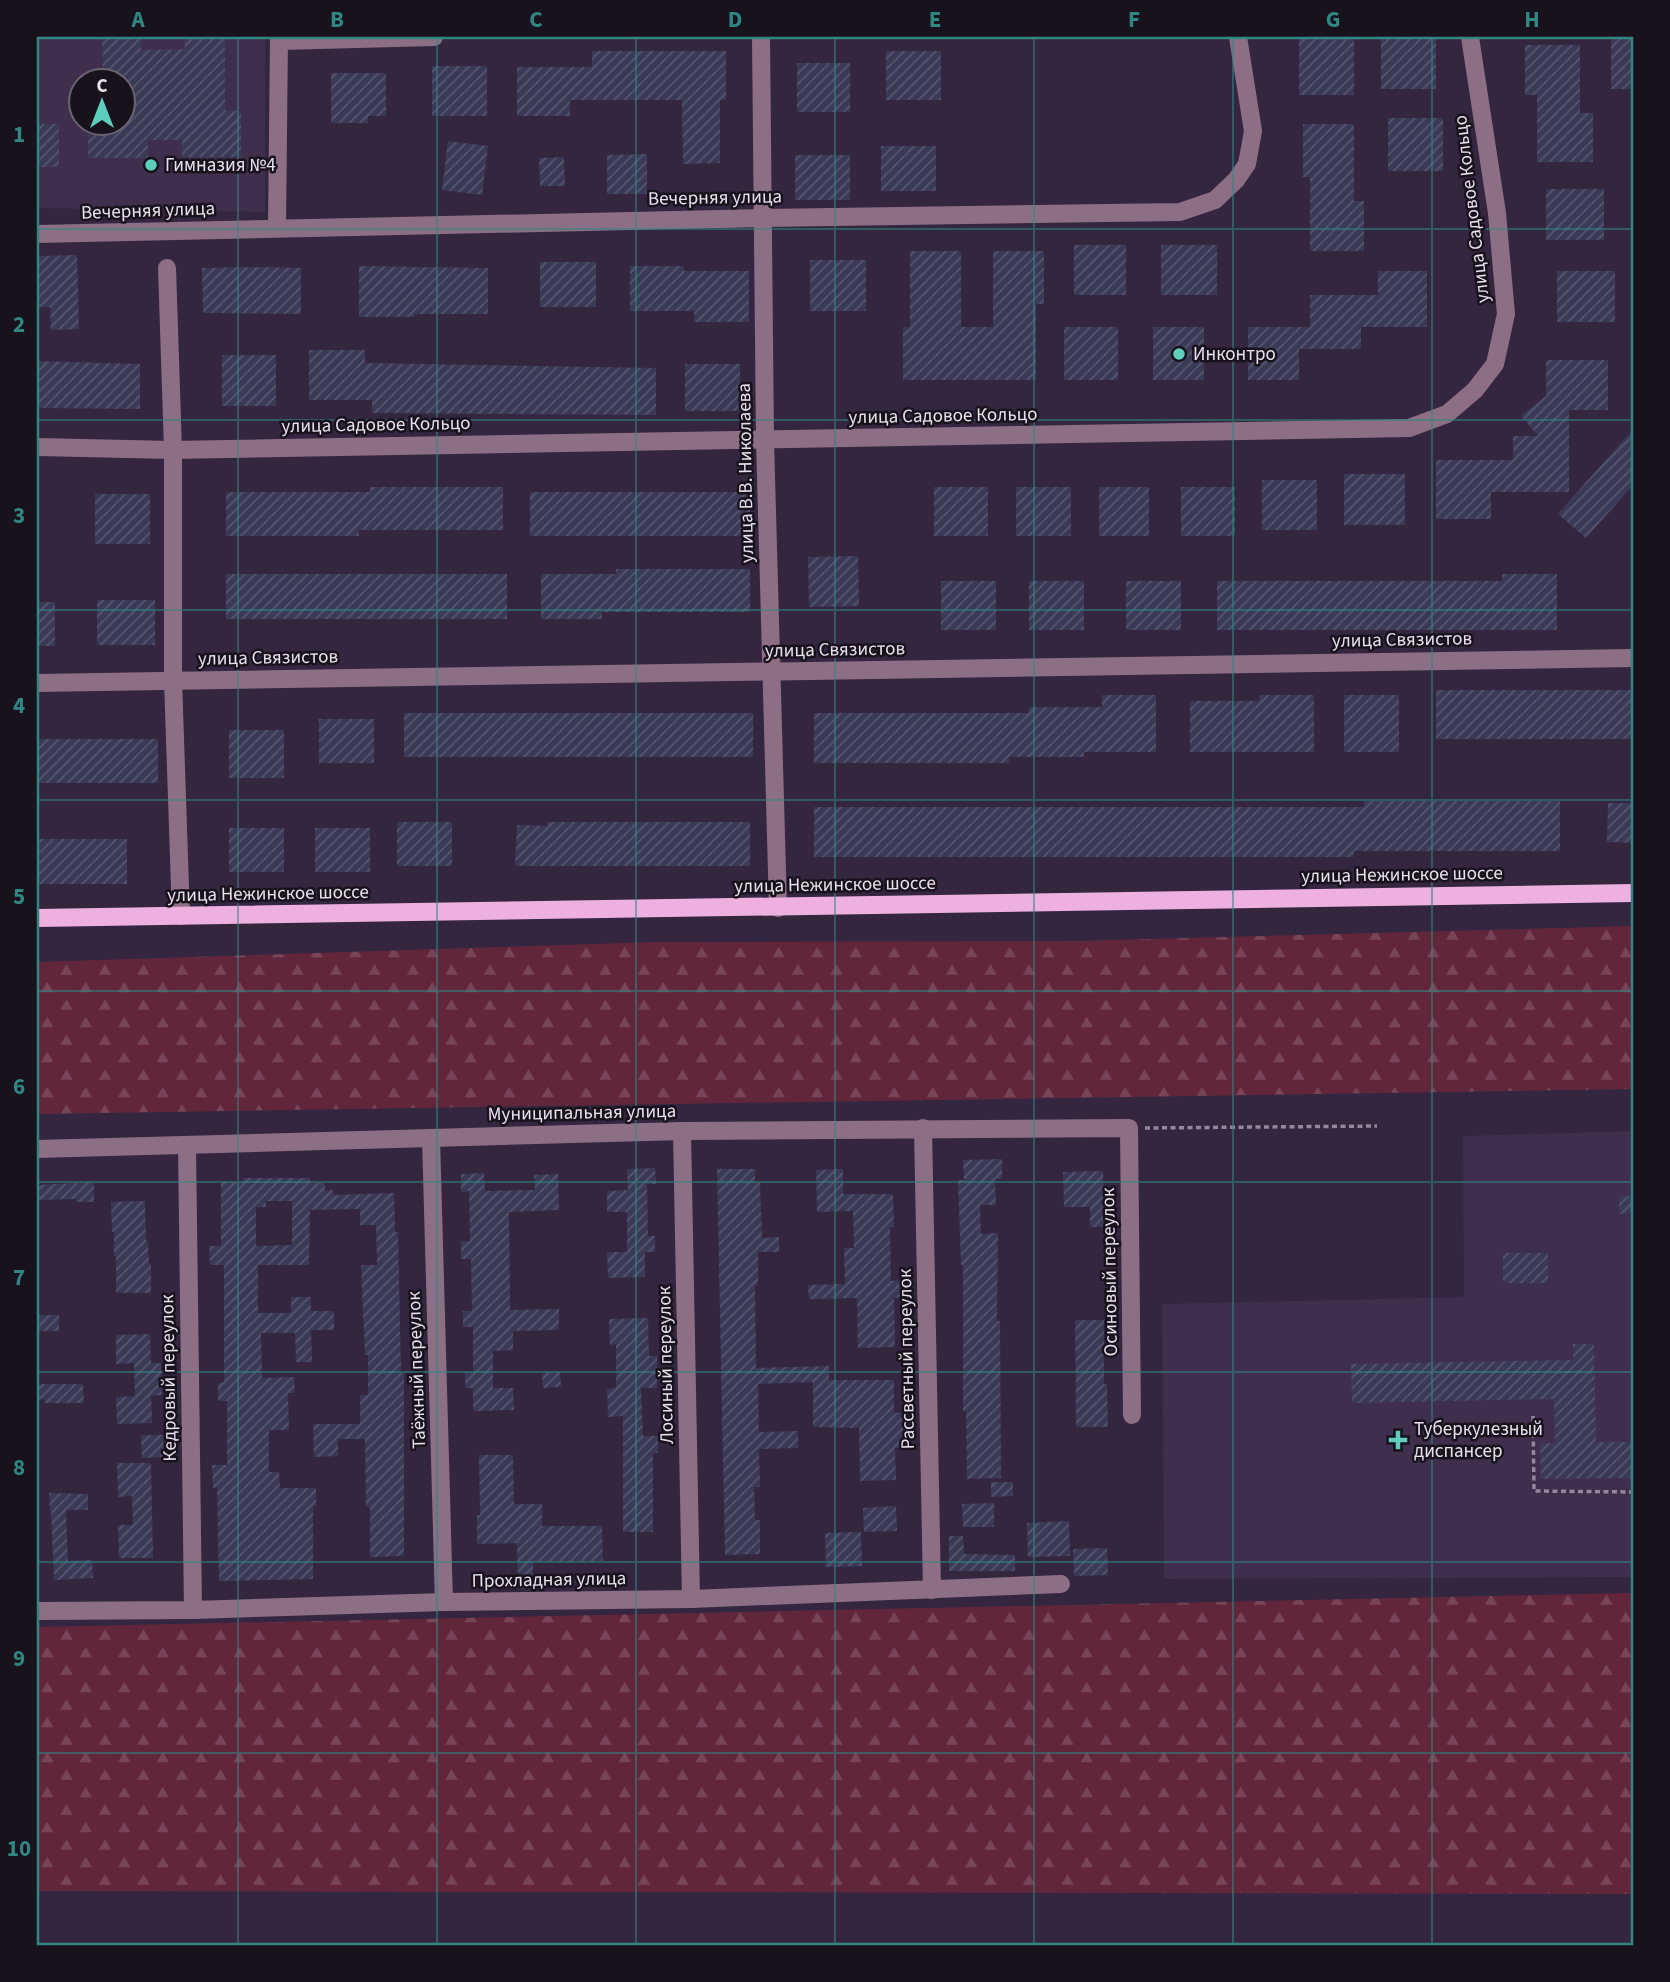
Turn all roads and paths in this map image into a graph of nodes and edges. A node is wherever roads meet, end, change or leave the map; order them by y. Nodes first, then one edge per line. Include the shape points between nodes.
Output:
1 (434, 37) edge
2 (761, 37) edge
3 (1238, 37) edge
4 (1470, 37) edge
5 (279, 39) edge
6 (764, 218) junction
7 (277, 228) junction
8 (37, 234) edge
9 (167, 268) dead end
10 (765, 440) junction
11 (37, 447) edge
12 (173, 450) junction
13 (1633, 658) edge
14 (773, 672) junction
15 (173, 680) junction
16 (37, 683) edge
17 (1633, 892) edge
18 (778, 908) junction
19 (181, 916) junction
20 (37, 918) edge
21 (1377, 1126) dead end
22 (923, 1128) junction
23 (1129, 1128) junction
24 (682, 1131) junction
25 (431, 1138) junction
26 (187, 1145) junction
27 (37, 1149) edge
28 (1132, 1415) dead end
29 (1533, 1416) dead end
30 (1633, 1492) edge
31 (1061, 1584) dead end
32 (932, 1590) junction
33 (691, 1598) junction
34 (444, 1602) junction
35 (192, 1610) junction
36 (37, 1611) edge

1 - 5 street
2 - 6 street, улица В.В. Николаева
3 - 6 street, Вечерняя улица via 1253,131 1247,164 1215,200 1180,212
4 - 10 street, улица Садовое Кольцо via 1497,213 1506,313 1495,363 1475,390 1447,414 1409,428
5 - 7 street
6 - 7 street, Вечерняя улица
6 - 10 street, улица В.В. Николаева
7 - 8 street, Вечерняя улица
9 - 12 street
10 - 12 street, улица Садовое Кольцо
10 - 14 street, улица В.В. Николаева
11 - 12 street, улица Садовое Кольцо
12 - 15 street
13 - 14 street, улица Связистов
14 - 15 street, улица Связистов
14 - 18 street, улица В.В. Николаева
15 - 16 street, улица Связистов
15 - 19 street
17 - 18 main road, улица Нежинское шоссе
18 - 19 main road, улица Нежинское шоссе
19 - 20 main road, улица Нежинское шоссе
21 - 23 path
22 - 23 street, Муниципальная улица
22 - 24 street, Муниципальная улица
22 - 32 street, Рассветный переулок
23 - 28 street, Осиновый переулок
24 - 25 street, Муниципальная улица
24 - 33 street, Лосиный переулок
25 - 26 street, Муниципальная улица
25 - 34 street, Таёжный переулок
26 - 27 street, Муниципальная улица
26 - 35 street, Кедровый переулок
29 - 30 path via 1534,1490
31 - 32 street, Прохладная улица
32 - 33 street, Прохладная улица
33 - 34 street, Прохладная улица
34 - 35 street, Прохладная улица
35 - 36 street, Прохладная улица

